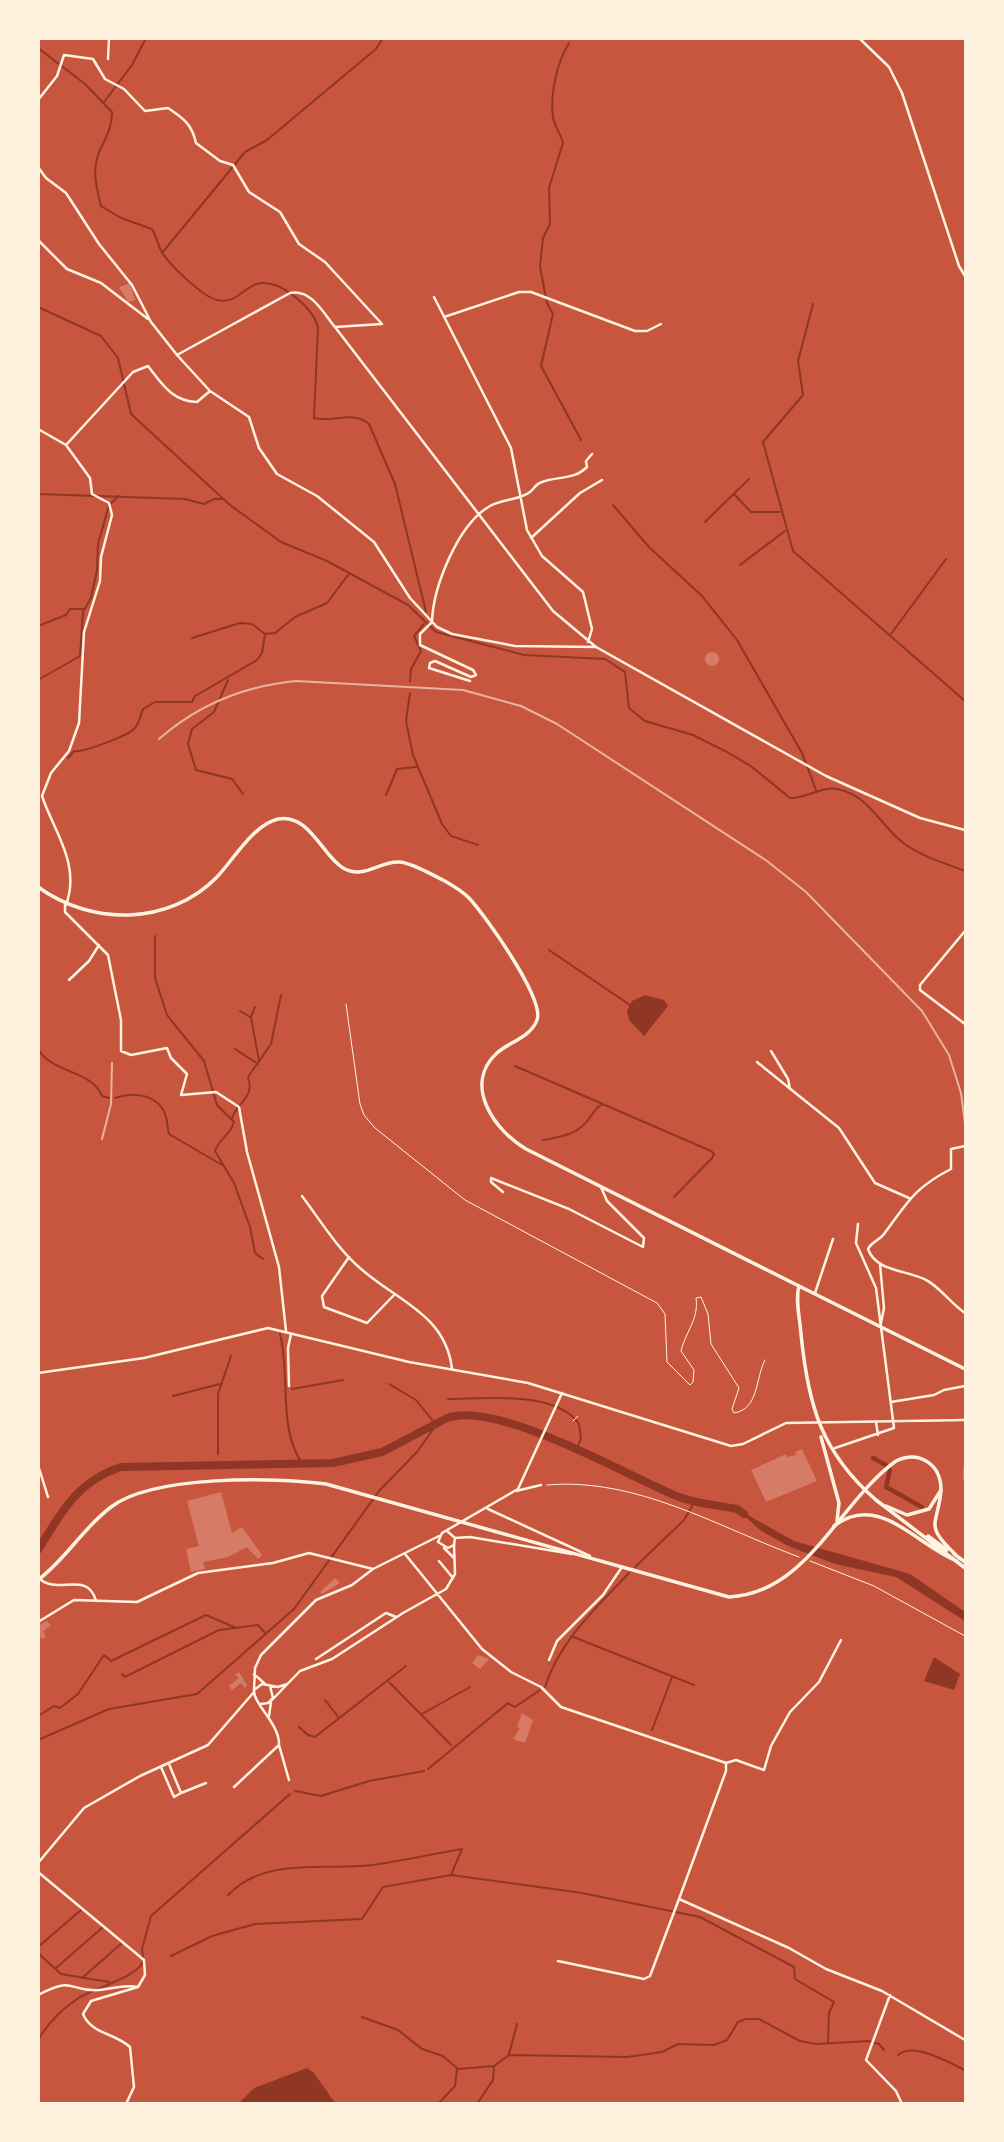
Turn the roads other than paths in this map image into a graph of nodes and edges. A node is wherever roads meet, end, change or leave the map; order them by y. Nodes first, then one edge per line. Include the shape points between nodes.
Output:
1 (109, 38) edge
2 (859, 38) edge
3 (108, 59) dead end
4 (38, 100) edge
5 (38, 167) edge
6 (40, 175) edge
7 (38, 240) edge
8 (965, 276) edge
9 (434, 297) dead end
10 (444, 317) junction
11 (151, 322) junction
12 (661, 324) dead end
13 (335, 327) junction
14 (177, 355) junction
15 (210, 391) junction
16 (38, 429) edge
17 (66, 445) junction
18 (592, 454) dead end
19 (601, 480) dead end
20 (521, 495) junction
21 (477, 514) junction
22 (531, 538) junction
23 (432, 622) junction
24 (588, 642) junction
25 (596, 647) junction
26 (470, 681) dead end
27 (965, 830) edge
28 (38, 887) edge
29 (66, 905) junction
30 (965, 932) edge
31 (99, 945) junction
32 (69, 980) dead end
33 (965, 1024) edge
34 (771, 1051) dead end
35 (757, 1062) dead end
36 (790, 1088) junction
37 (963, 1147) edge
38 (601, 1187) junction
39 (503, 1192) dead end
40 (302, 1196) dead end
41 (909, 1198) junction
42 (858, 1224) dead end
43 (833, 1239) dead end
44 (349, 1257) junction
45 (880, 1264) junction
46 (799, 1286) junction
47 (396, 1293) junction
48 (815, 1293) junction
49 (965, 1313) edge
50 (880, 1325) junction
51 (286, 1331) junction
52 (292, 1333) junction
53 (452, 1369) junction
54 (965, 1369) edge
55 (38, 1373) edge
56 (289, 1386) dead end
57 (965, 1386) edge
58 (562, 1393) junction
59 (890, 1402) junction
60 (965, 1420) edge
61 (893, 1421) junction
62 (876, 1422) junction
63 (819, 1427) junction
64 (878, 1435) junction
65 (835, 1448) dead end
66 (38, 1465) edge
67 (965, 1468) edge
68 (965, 1480) edge
69 (541, 1485) road end
70 (942, 1490) junction
71 (516, 1491) junction
72 (47, 1497) dead end
73 (876, 1500) junction
74 (486, 1508) junction
75 (456, 1526) junction
76 (834, 1526) junction
77 (914, 1528) junction
78 (447, 1531) junction
79 (439, 1536) junction
80 (454, 1536) junction
81 (431, 1541) junction
82 (438, 1542) junction
83 (454, 1544) junction
84 (444, 1548) junction
85 (575, 1553) junction
86 (405, 1554) junction
87 (956, 1555) junction
88 (454, 1558) junction
89 (593, 1558) junction
90 (439, 1561) dead end
91 (957, 1561) junction
92 (965, 1562) edge
93 (622, 1567) junction
94 (965, 1568) edge
95 (373, 1569) junction
96 (453, 1578) junction
97 (39, 1579) edge
98 (438, 1595) junction
99 (96, 1601) junction
100 (396, 1617) junction
101 (38, 1622) edge
102 (841, 1640) dead end
103 (316, 1658) dead end
104 (549, 1660) dead end
105 (254, 1674) junction
106 (289, 1683) junction
107 (267, 1685) junction
108 (254, 1691) junction
109 (271, 1700) junction
110 (258, 1702) junction
111 (245, 1705) junction
112 (269, 1716) junction
113 (279, 1745) junction
114 (726, 1763) junction
115 (169, 1764) junction
116 (161, 1767) junction
117 (289, 1780) dead end
118 (206, 1783) dead end
119 (234, 1787) dead end
120 (181, 1793) junction
121 (38, 1863) edge
122 (38, 1872) edge
123 (679, 1899) junction
124 (558, 1961) dead end
125 (138, 1987) junction
126 (38, 1995) edge
127 (890, 1996) junction
128 (965, 2040) edge
129 (126, 2104) edge
130 (902, 2104) edge

1 - 3 street
2 - 8 street via 889,67 902,93
4 - 13 street via 57,76 64,55 89,57 105,79 124,89 145,111 168,108 190,124 196,143 233,165 249,191 280,212 299,244 325,262 382,324
5 - 6 street
6 - 11 street via 69,198 132,285
7 - 11 street via 66,268 101,283
9 - 10 street
10 - 12 street via 531,292 635,331
10 - 20 street via 511,448
11 - 14 street
13 - 14 street via 306,294 290,293
13 - 21 street
14 - 15 street
15 - 17 street via 197,402 184,401 167,391 148,366 133,372
15 - 23 street via 249,417 259,449 277,474 317,496 376,544 410,598
16 - 17 street
17 - 29 street via 90,478 92,494 109,503 112,515 100,581 84,632 79,723 69,751 51,773 42,796 60,831 70,873
18 - 20 street via 579,474 540,482
19 - 22 street
20 - 21 street via 504,498
20 - 22 street
21 - 23 street via 439,581 432,600
21 - 24 street via 553,611
22 - 24 street via 542,556 583,592 592,629
23 - 25 street via 452,634 515,646
23 - 26 street via 419,637 422,646 476,675 435,662 429,668
24 - 25 street
25 - 27 street via 826,776 920,818
28 - 29 main road
29 - 31 street via 67,916
29 - 38 main road via 114,915 176,905 206,887 258,832 279,819 303,826 346,869 362,873 400,862 442,880 475,905 537,1002 535,1025 499,1051 487,1066 483,1092 491,1117 519,1145
30 - 33 street via 920,990
31 - 32 street
31 - 51 street via 110,963 121,1020 121,1051 131,1055 167,1048 187,1074 181,1095 216,1092 240,1107 247,1152 279,1267
34 - 36 street
35 - 36 street
36 - 41 street via 846,1135 875,1183
37 - 41 street via 951,1149 951,1169
38 - 39 street via 607,1201 645,1239 642,1247 569,1209 491,1178
38 - 46 main road
40 - 44 street
41 - 45 street via 882,1237 869,1247
42 - 50 street via 856,1243 874,1280
43 - 48 street
44 - 47 street
44 - 47 street via 322,1296 324,1307 367,1323
45 - 49 street via 928,1280
45 - 50 street via 884,1308
46 - 48 main road
46 - 63 main road via 803,1356
47 - 53 street via 435,1327 448,1348
48 - 50 main road
50 - 54 main road
50 - 59 street
51 - 52 street
51 - 55 street via 261,1329 153,1357
52 - 53 street
52 - 56 street
53 - 58 street
57 - 59 street
58 - 62 street via 731,1446 783,1423
58 - 71 street
59 - 61 street
60 - 61 street
61 - 62 street
61 - 64 street via 892,1430
62 - 64 street
63 - 73 main road via 837,1459
63 - 76 main road via 840,1506
64 - 65 street
66 - 72 street
67 - 68 street
69 - 71 street
70 - 73 main road via 932,1507 917,1514 902,1513
70 - 76 main road via 931,1463 917,1457 900,1459
70 - 87 main road via 934,1527
71 - 74 street
73 - 77 main road
74 - 75 street
74 - 89 street
75 - 78 street
75 - 80 street
76 - 91 main road via 853,1514 872,1514
76 - 93 main road via 796,1567 767,1589 729,1597
77 - 87 main road
77 - 91 main road
78 - 79 street
78 - 80 street
79 - 81 street
79 - 82 street
80 - 83 street
80 - 85 street
81 - 82 street
81 - 86 street
82 - 84 street
83 - 84 street
83 - 88 street
84 - 88 street
85 - 89 main road
85 - 97 main road via 361,1492 299,1482 156,1487 126,1497 107,1510
86 - 95 street
86 - 98 street
87 - 92 main road
88 - 96 street
89 - 93 main road
90 - 96 street
91 - 94 main road
93 - 104 street via 603,1595 557,1641
95 - 99 street via 313,1553 198,1573 137,1602
95 - 105 street via 352,1586 313,1603 261,1656
96 - 98 street
97 - 99 street via 48,1585 83,1584 92,1589
98 - 100 street
98 - 114 street via 495,1662 541,1687 561,1707
99 - 101 street via 74,1600
100 - 103 street via 386,1613
100 - 106 street via 332,1660 304,1669
102 - 114 street via 819,1682 790,1712 764,1770 738,1760
105 - 107 street
105 - 108 street
106 - 107 street
106 - 109 street
107 - 108 street
107 - 109 street via 274,1692
108 - 110 street
108 - 111 street
109 - 110 street
109 - 112 street
110 - 111 street
110 - 112 street
111 - 115 street via 210,1744
112 - 113 street
113 - 117 street
113 - 119 street
114 - 123 street
115 - 116 street
115 - 120 street
116 - 120 street via 174,1797
116 - 121 street via 84,1808
118 - 120 street
122 - 125 street via 142,1956 146,1968
123 - 124 street via 650,1976 643,1979
123 - 127 street
125 - 126 street via 125,1984 99,1990 61,1984
125 - 129 street via 91,2001 83,2014 96,2029 130,2047 134,2087
127 - 128 street
127 - 130 street via 866,2060 897,2091

